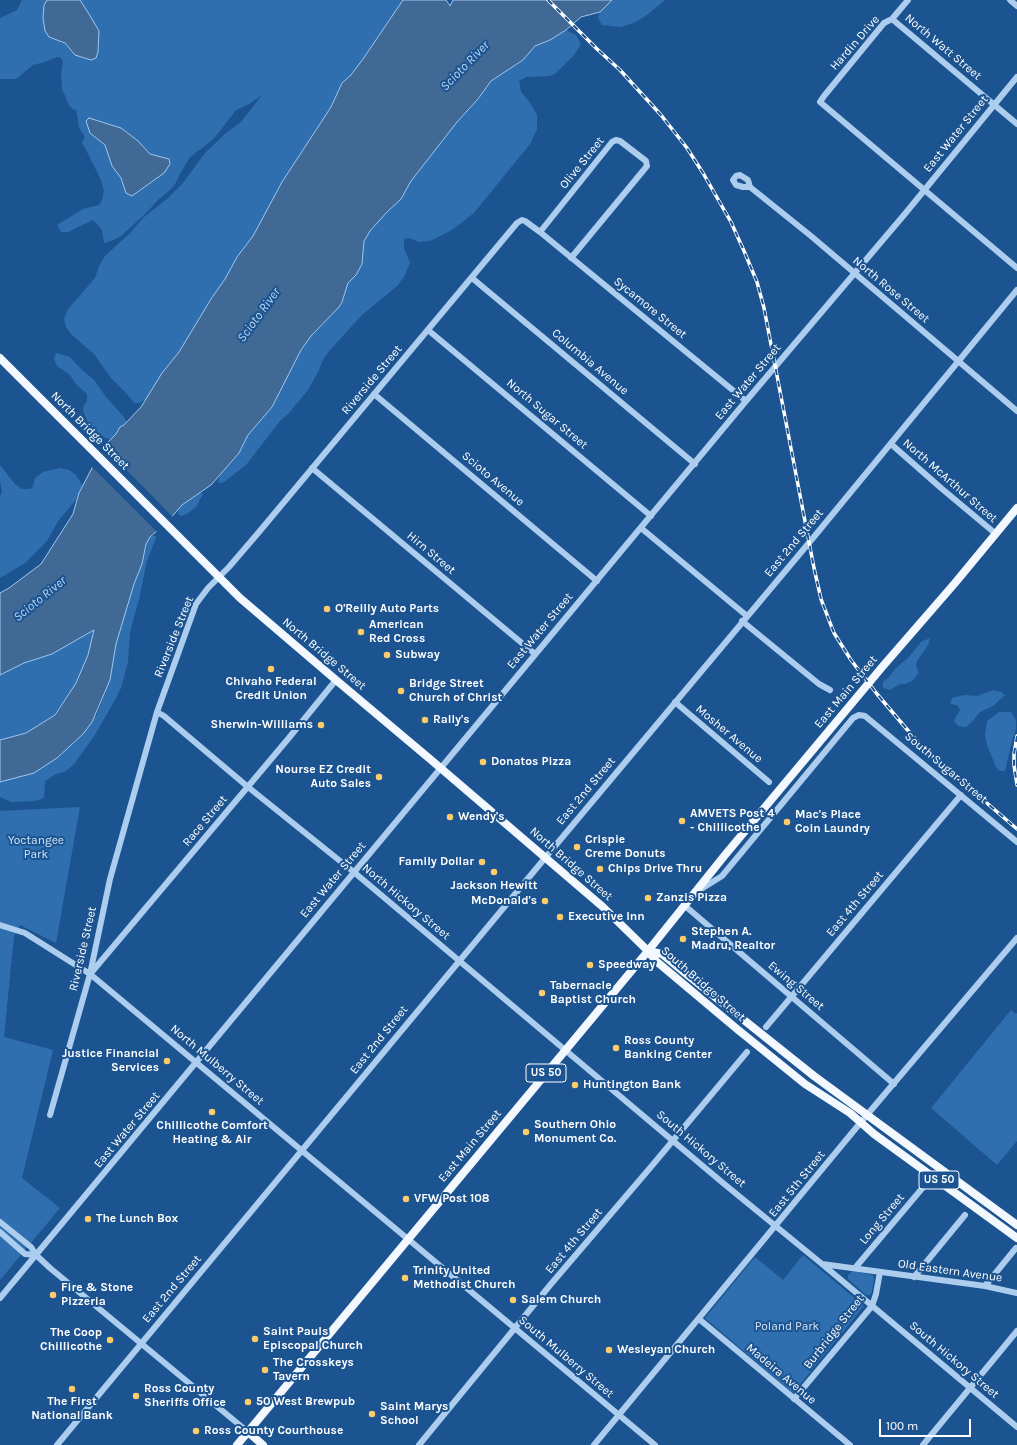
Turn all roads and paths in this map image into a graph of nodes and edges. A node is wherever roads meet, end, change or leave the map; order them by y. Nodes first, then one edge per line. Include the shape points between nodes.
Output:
1 (908, 0) edge
2 (1010, 0) edge
3 (1017, 6) edge
4 (892, 19) junction
5 (1017, 77) edge
6 (994, 105) junction
7 (1017, 124) edge
8 (750, 187) dead end
9 (924, 190) junction
10 (540, 232) junction
11 (571, 258) junction
12 (1017, 268) edge
13 (855, 273) junction
14 (472, 278) junction
15 (1017, 290) edge
16 (428, 330) junction
17 (0, 358) edge
18 (958, 361) junction
19 (374, 394) junction
20 (746, 401) junction
21 (1017, 411) edge
22 (891, 444) junction
23 (694, 464) junction
24 (312, 468) junction
25 (1017, 508) edge
26 (651, 516) junction
27 (641, 528) junction
28 (996, 534) junction
29 (219, 578) junction
30 (597, 581) junction
31 (747, 616) junction
32 (742, 621) junction
33 (536, 654) junction
34 (336, 680) junction
35 (830, 690) dead end
36 (675, 702) junction
37 (157, 712) junction
38 (859, 715) joint
39 (441, 768) junction
40 (769, 782) dead end
41 (248, 787) junction
42 (961, 795) junction
43 (1017, 842) edge
44 (545, 858) junction
45 (355, 873) junction
46 (695, 892) junction
47 (684, 905) junction
48 (0, 925) edge
49 (1017, 938) edge
50 (648, 951) junction
51 (460, 962) junction
52 (90, 974) junction
53 (791, 997) junction
54 (766, 1027) dead end
55 (566, 1049) junction
56 (747, 1052) dead end
57 (197, 1063) junction
58 (894, 1084) junction
59 (50, 1115) dead end
60 (868, 1115) junction
61 (861, 1122) junction
62 (673, 1140) junction
63 (302, 1150) junction
64 (925, 1185) dead end
65 (965, 1215) dead end
66 (0, 1222) edge
67 (1017, 1225) edge
68 (776, 1226) junction
69 (0, 1232) edge
70 (1017, 1238) edge
71 (408, 1239) junction
72 (1016, 1248) dead end
73 (36, 1255) junction
74 (822, 1264) junction
75 (855, 1268) junction
76 (880, 1272) junction
77 (914, 1277) junction
78 (985, 1286) junction
79 (1017, 1293) edge
80 (0, 1298) edge
81 (872, 1306) junction
82 (699, 1319) junction
83 (515, 1329) junction
84 (1017, 1331) edge
85 (141, 1343) junction
86 (969, 1387) junction
87 (794, 1399) junction
88 (618, 1415) junction
89 (1017, 1427) edge
90 (248, 1432) junction
91 (57, 1445) edge
92 (238, 1445) edge
93 (263, 1445) edge
94 (419, 1445) edge
95 (594, 1445) edge
96 (655, 1445) edge
97 (850, 1445) edge
98 (923, 1445) edge

1 - 4 street, Hardin Drive
2 - 3 street
4 - 6 street, North Watt Street
4 - 9 street, Hardin Drive via 884,23 820,102
5 - 6 street, East Water Street
6 - 7 street, North Watt Street
6 - 9 street, East Water Street
8 - 13 street, North Rose Street
9 - 12 street
9 - 13 street, East Water Street
10 - 11 street, Sycamore Street
10 - 11 street, Olive Street via 612,142 620,141 646,161 647,166
10 - 14 street, Riverside Street via 525,221 520,221
11 - 20 street, Sycamore Street
13 - 18 street, North Rose Street
13 - 20 street, East Water Street
14 - 16 street, Riverside Street
14 - 23 street, Columbia Avenue
15 - 18 street, East 2nd Street
16 - 19 street, Riverside Street
16 - 26 street, North Sugar Street
17 - 29 main road, North Bridge Street
18 - 21 street, North Rose Street
18 - 22 street, East 2nd Street
19 - 24 street, Riverside Street
19 - 30 street, Scioto Avenue
20 - 23 street, East Water Street
22 - 28 street, North McArthur Street
22 - 31 street, East 2nd Street
23 - 26 street, East Water Street
24 - 29 street, Riverside Street
24 - 33 street, Hirn Street
25 - 28 main road, East Main Street
26 - 27 street, East Water Street
27 - 30 street, East Water Street
27 - 31 street
28 - 46 main road, East Main Street
29 - 34 main road, North Bridge Street
29 - 37 street, Riverside Street via 196,604
30 - 33 street, East Water Street
31 - 32 street, East 2nd Street
32 - 35 street via 819,684
32 - 36 street, East 2nd Street
33 - 39 street, East Water Street
34 - 39 main road, North Bridge Street
34 - 41 street, Race Street
36 - 40 street, Mosher Avenue
36 - 44 street, East 2nd Street
37 - 41 street, North Hickory Street
37 - 52 street, Riverside Street via 110,879
38 - 42 street, South Sugar Street via 865,716
38 - 46 street, East Main Street via 853,718 722,876
39 - 44 main road, North Bridge Street
39 - 45 street, East Water Street
41 - 45 street, North Hickory Street
41 - 52 street, Race Street
42 - 43 street, South Sugar Street
42 - 53 street, East 4th Street
44 - 50 main road, North Bridge Street via 603,907
44 - 51 street, East 2nd Street
45 - 51 street, North Hickory Street
45 - 57 street, East Water Street
46 - 47 main road, East Main Street
47 - 50 main road, East Main Street
47 - 53 street, Ewing Street
48 - 52 street, North Mulberry Street via 25,933
49 - 58 street, East 5th Street
50 - 55 main road, East Main Street / US 50
50 - 60 main road, South Bridge Street / US 50 via 662,954 762,1036
50 - 61 main road, South Bridge Street / US 50 via 656,961 742,1034 805,1084
51 - 55 street, North Hickory Street
51 - 63 street, East 2nd Street
52 - 57 street, North Mulberry Street
52 - 59 street, Riverside Street
53 - 54 street, East 4th Street
53 - 58 street, Ewing Street
55 - 62 street, South Hickory Street
55 - 71 main road, East Main Street / US 50
56 - 62 street, East 4th Street
57 - 63 street, North Mulberry Street
57 - 73 street, East Water Street
58 - 60 street, East 5th Street
60 - 61 street, East 5th Street
60 - 67 main road, South Bridge Street / US 50
61 - 68 street, East 5th Street
61 - 70 main road, South Bridge Street / US 50
62 - 68 street, South Hickory Street
62 - 83 street, East 4th Street
63 - 71 street, North Mulberry Street
63 - 85 street, East 2nd Street
64 - 75 street, Long Street
65 - 77 street
66 - 73 street via 31,1247
68 - 74 street, South Hickory Street
68 - 82 street, East 5th Street
69 - 73 street via 25,1254
71 - 83 street, South Mulberry Street
71 - 90 main road, East Main Street / US 50
72 - 78 street
73 - 80 street, East Water Street
73 - 85 street
74 - 75 street
74 - 81 street, South Hickory Street
75 - 76 street
76 - 77 street, Old Eastern Avenue
76 - 81 street, Burbridge Street
77 - 78 street, Old Eastern Avenue
78 - 79 street, Old Eastern Avenue
81 - 86 street, South Hickory Street
81 - 87 street, Burbridge Street
82 - 87 street, Madeira Avenue
82 - 88 street, East 5th Street
83 - 88 street, South Mulberry Street
83 - 94 street, East 4th Street
84 - 86 street
85 - 90 street
85 - 91 street, East 2nd Street
86 - 89 street, South Hickory Street
86 - 98 street
87 - 97 street, Madeira Avenue
88 - 95 street, East 5th Street
88 - 96 street, South Mulberry Street
90 - 92 main road, US 50
90 - 93 main road

